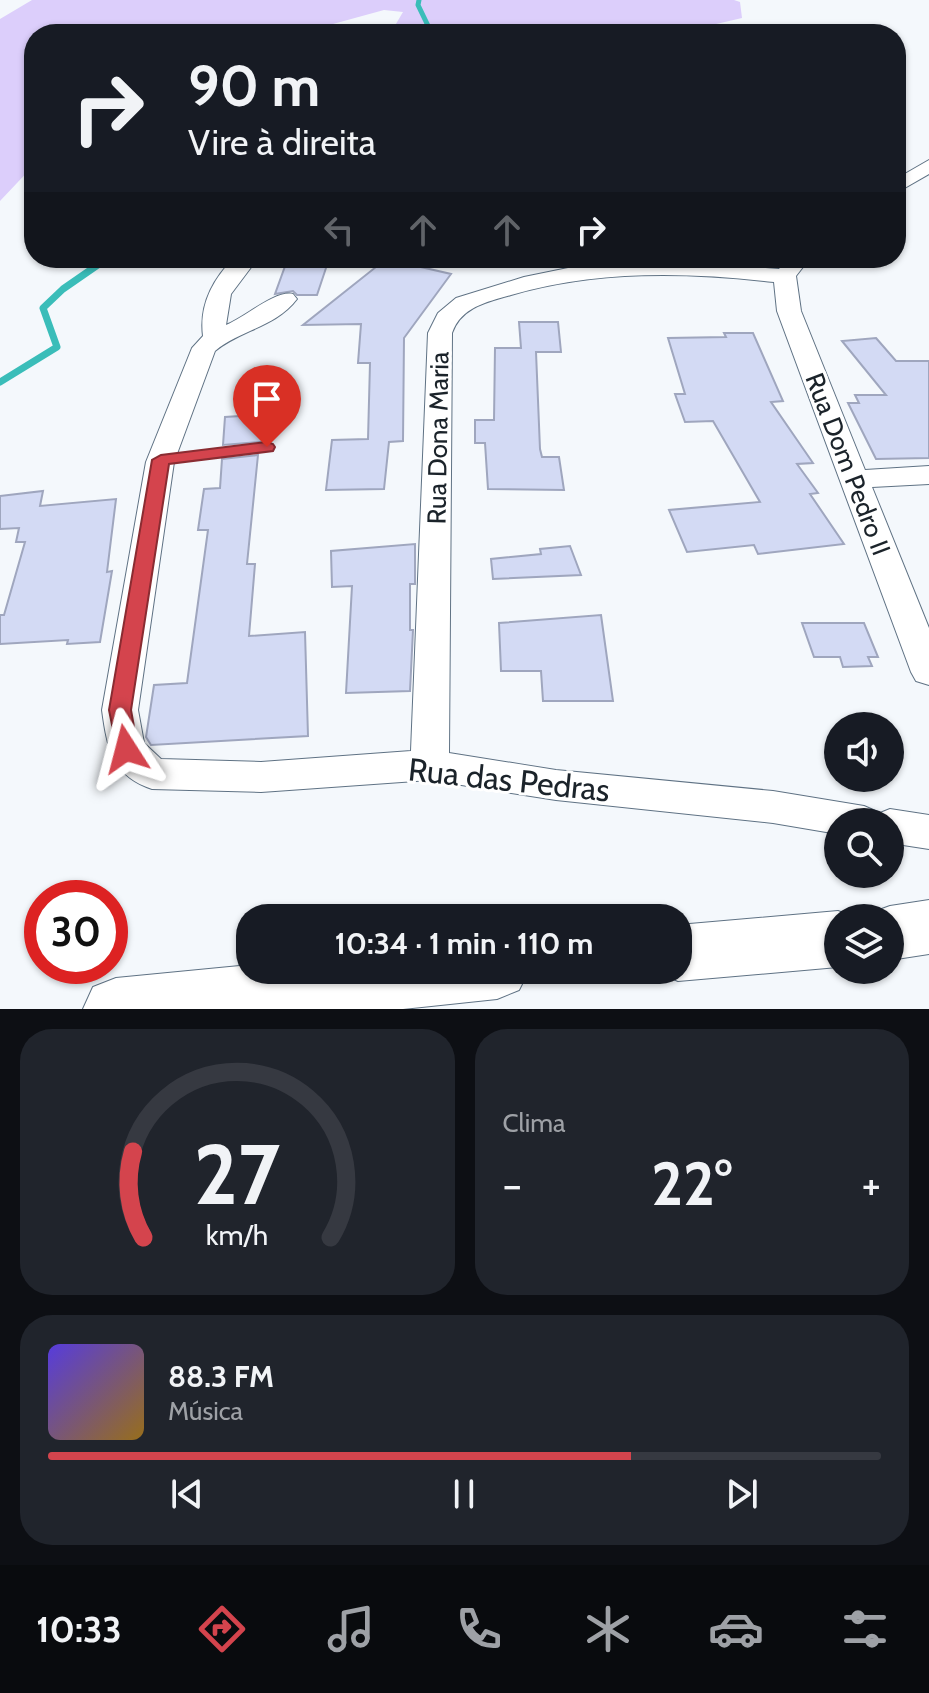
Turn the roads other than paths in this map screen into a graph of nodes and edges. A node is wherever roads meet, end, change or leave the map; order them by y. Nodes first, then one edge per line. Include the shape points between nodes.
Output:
1 (929, 166) edge
2 (906, 181) edge
3 (236, 268) edge
4 (535, 268) edge
5 (674, 268) edge
6 (674, 268) edge
7 (774, 268) edge
8 (792, 268) edge
9 (285, 299) dead end
10 (216, 338) junction
11 (267, 447) dead end
12 (161, 460) junction
13 (929, 475) edge
14 (854, 479) junction
15 (929, 672) edge
16 (430, 765) junction
17 (824, 815) edge
18 (904, 828) edge
19 (929, 832) edge
20 (929, 927) edge
21 (904, 931) edge
22 (824, 940) edge
23 (692, 952) edge
24 (360, 984) edge
25 (116, 1009) edge

1 - 2 street
3 - 10 street via 214,309
4 - 5 street, Rua Dona Maria
4 - 16 street, Rua Dona Maria via 461,305 447,316 440,333
6 - 7 street, Rua Dona Maria
8 - 14 street, Rua Dom Pedro II via 789,311
9 - 10 street via 254,322
10 - 12 street via 194,369
11 - 12 lane
12 - 16 street, Rua das Pedras via 120,710 126,749 152,774 261,777
13 - 14 street
14 - 15 street, Rua Dom Pedro II
16 - 17 street, Rua das Pedras
18 - 19 street
20 - 21 main road
22 - 23 main road
24 - 25 main road

